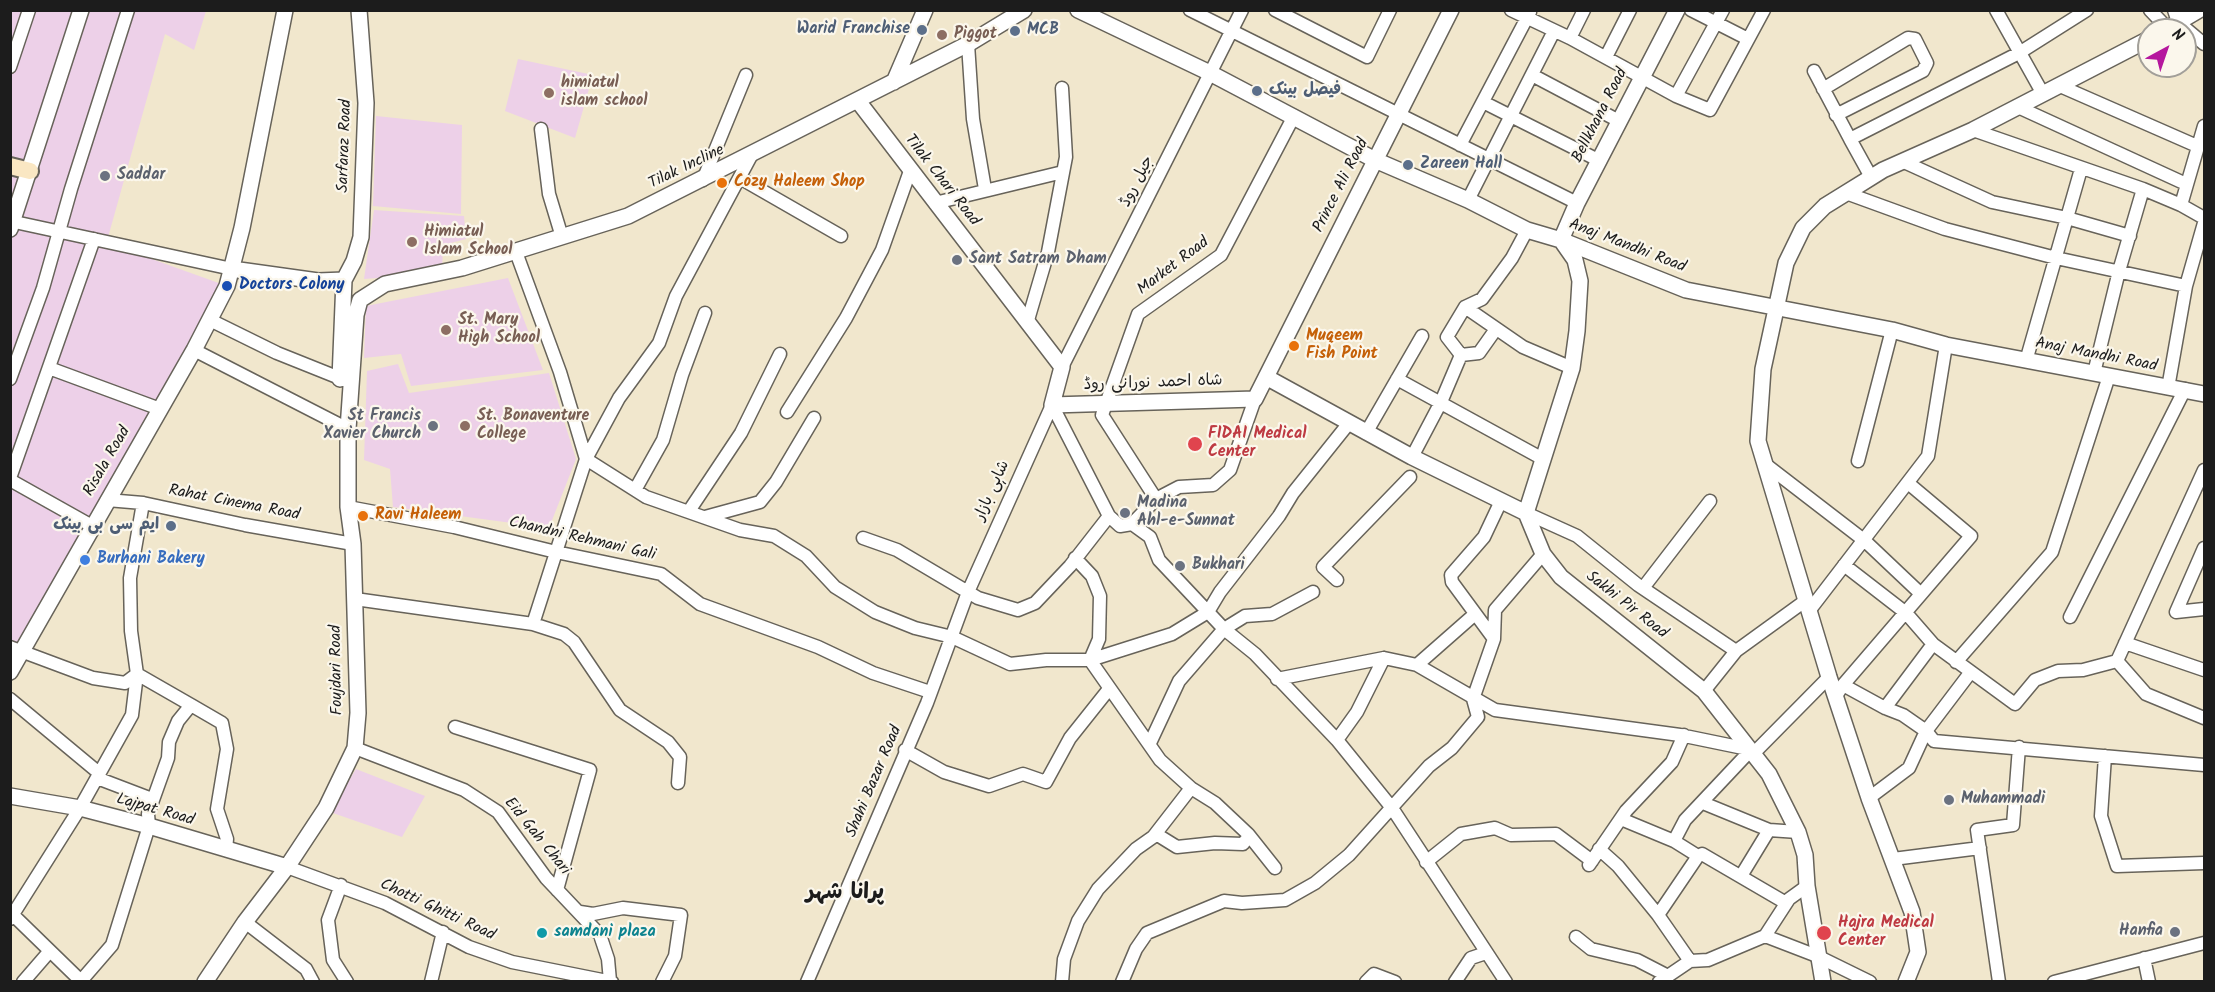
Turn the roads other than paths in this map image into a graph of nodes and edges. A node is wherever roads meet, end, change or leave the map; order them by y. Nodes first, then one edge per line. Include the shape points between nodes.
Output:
1 (28, 10) edge
2 (81, 10) edge
3 (128, 10) edge
4 (285, 10) edge
5 (359, 10) edge
6 (926, 10) edge
7 (1024, 10) edge
8 (1078, 10) edge
9 (1190, 10) edge
10 (1242, 10) edge
11 (1275, 10) edge
12 (1390, 10) edge
13 (1451, 10) edge
14 (1511, 10) edge
15 (1584, 10) edge
16 (1630, 10) edge
17 (1677, 10) edge
18 (1691, 10) edge
19 (1722, 10) edge
20 (1764, 10) edge
21 (1996, 10) edge
22 (2087, 10) edge
23 (2150, 10) edge
24 (2199, 10) edge
25 (1529, 14) edge
26 (2163, 18) edge
27 (2182, 18) edge
28 (1716, 23) junction
29 (1232, 31) junction
30 (1554, 31) junction
31 (1570, 38) junction
32 (1748, 39) junction
33 (968, 44) junction
34 (2137, 45) edge
35 (2019, 53) junction
36 (1606, 57) junction
37 (10, 67) edge
38 (1814, 71) dead end
39 (1210, 73) junction
40 (746, 75) dead end
41 (1532, 75) junction
42 (1641, 78) junction
43 (894, 82) junction
44 (2060, 86) junction
45 (1062, 88) dead end
46 (1823, 89) junction
47 (2043, 94) junction
48 (1677, 96) junction
49 (858, 101) junction
50 (1483, 102) junction
51 (2018, 107) junction
52 (1398, 114) junction
53 (1836, 114) junction
54 (1294, 116) junction
55 (1510, 116) junction
56 (1619, 121) junction
57 (2205, 126) edge
58 (541, 129) dead end
59 (1973, 130) junction
60 (1850, 139) junction
61 (1460, 145) junction
62 (2197, 146) junction
63 (751, 156) junction
64 (1488, 159) junction
65 (1375, 160) junction
66 (1600, 160) junction
67 (1904, 162) junction
68 (10, 166) edge
69 (2081, 169) junction
70 (30, 171) junction
71 (910, 171) junction
72 (1063, 172) junction
73 (1871, 177) junction
74 (740, 178) junction
75 (703, 180) junction
76 (2186, 183) junction
77 (985, 189) junction
78 (2143, 189) junction
79 (1846, 192) junction
80 (1468, 200) junction
81 (935, 203) junction
82 (1576, 203) junction
83 (2181, 205) junction
84 (2067, 218) junction
85 (2205, 218) edge
86 (2205, 223) edge
87 (11, 224) edge
88 (60, 230) junction
89 (1527, 230) junction
90 (841, 236) dead end
91 (562, 237) junction
92 (2130, 237) junction
93 (94, 239) junction
94 (1561, 240) junction
95 (516, 252) junction
96 (2056, 258) junction
97 (232, 268) junction
98 (2119, 271) junction
99 (344, 280) junction
100 (2186, 286) junction
101 (1775, 306) junction
102 (1465, 307) junction
103 (705, 314) dead end
104 (356, 315) joint
105 (210, 320) junction
106 (1028, 320) junction
107 (1496, 328) junction
108 (1892, 330) junction
109 (1422, 336) dead end
110 (1946, 345) junction
111 (194, 350) junction
112 (780, 354) dead end
113 (1461, 355) junction
114 (2026, 361) junction
115 (1062, 367) junction
116 (49, 368) junction
117 (1572, 368) junction
118 (2101, 374) junction
119 (1266, 378) junction
120 (10, 379) edge
121 (1397, 379) junction
122 (345, 381) junction
123 (2168, 388) junction
124 (2185, 389) junction
125 (2205, 394) edge
126 (1256, 399) junction
127 (1441, 402) junction
128 (1052, 405) junction
129 (160, 409) junction
130 (1104, 410) junction
131 (787, 412) dead end
132 (814, 418) dead end
133 (1349, 423) junction
134 (348, 429) junction
135 (1366, 433) junction
136 (1412, 457) junction
137 (586, 459) junction
138 (1543, 459) junction
139 (1858, 461) dead end
140 (1765, 464) junction
141 (2205, 470) edge
142 (1410, 477) dead end
143 (10, 479) edge
144 (1908, 483) junction
145 (635, 490) junction
146 (1156, 499) junction
147 (107, 500) junction
148 (1501, 501) junction
149 (1710, 501) dead end
150 (143, 502) junction
151 (348, 507) junction
152 (689, 511) junction
153 (1526, 513) junction
154 (1109, 516) junction
155 (705, 517) junction
156 (1132, 524) junction
157 (92, 526) junction
158 (862, 538) dead end
159 (1865, 541) junction
160 (353, 544) junction
161 (2205, 548) edge
162 (556, 552) junction
163 (1543, 554) junction
164 (1076, 558) junction
165 (1844, 566) junction
166 (1336, 580) dead end
167 (1643, 588) junction
168 (968, 592) junction
169 (1313, 592) dead end
170 (1921, 594) junction
171 (355, 599) junction
172 (1807, 606) junction
173 (2205, 609) edge
174 (1208, 612) junction
175 (1906, 613) junction
176 (1475, 614) junction
177 (2070, 617) dead end
178 (533, 624) junction
179 (1224, 629) junction
180 (952, 637) junction
181 (1494, 639) junction
182 (1933, 644) junction
183 (2125, 644) junction
184 (16, 649) edge
185 (1736, 651) junction
186 (1384, 658) junction
187 (1090, 660) junction
188 (2117, 661) junction
189 (1956, 662) junction
190 (1417, 665) junction
191 (2205, 670) edge
192 (10, 672) edge
193 (1970, 673) junction
194 (137, 674) junction
195 (1277, 679) junction
196 (1836, 686) junction
197 (1108, 689) junction
198 (1704, 691) junction
199 (930, 693) junction
200 (10, 699) edge
201 (1473, 699) junction
202 (190, 705) junction
203 (1885, 708) junction
204 (2205, 718) edge
205 (455, 727) dead end
206 (1926, 731) junction
207 (1684, 735) junction
208 (1337, 740) junction
209 (1150, 743) junction
210 (2019, 747) junction
211 (355, 748) junction
212 (905, 750) junction
213 (1750, 751) junction
214 (2105, 756) junction
215 (2205, 765) edge
216 (98, 775) junction
217 (678, 783) dead end
218 (1191, 788) junction
219 (10, 796) edge
220 (1869, 798) junction
221 (152, 799) junction
222 (1703, 803) junction
223 (80, 808) junction
224 (1392, 808) junction
225 (1621, 819) junction
226 (149, 826) junction
227 (1769, 830) junction
228 (1798, 832) junction
229 (1156, 834) junction
230 (1250, 836) junction
231 (1674, 841) junction
232 (1980, 848) junction
233 (1599, 849) junction
234 (226, 850) junction
235 (1698, 855) junction
236 (1893, 859) junction
237 (1426, 862) junction
238 (2205, 863) edge
239 (287, 867) junction
240 (1275, 868) dead end
241 (1741, 876) junction
242 (341, 885) junction
243 (1807, 886) junction
244 (558, 890) junction
245 (1786, 903) junction
246 (580, 912) junction
247 (12, 915) edge
248 (1658, 915) junction
249 (245, 921) junction
250 (443, 932) junction
251 (1765, 936) junction
252 (1576, 937) dead end
253 (2205, 943) edge
254 (50, 952) junction
255 (1486, 953) junction
256 (1817, 956) junction
257 (2144, 958) junction
258 (1690, 961) junction
259 (572, 975) junction
260 (586, 979) edge
261 (1663, 980) edge
262 (22, 981) edge
263 (81, 981) edge
264 (205, 981) edge
265 (313, 981) edge
266 (347, 981) edge
267 (432, 981) edge
268 (556, 981) edge
269 (611, 981) edge
270 (662, 981) edge
271 (807, 981) edge
272 (1062, 981) edge
273 (1122, 981) edge
274 (1366, 981) edge
275 (1395, 981) edge
276 (1455, 981) edge
277 (1506, 981) edge
278 (1823, 981) edge
279 (1870, 981) edge
280 (1906, 981) edge
281 (1999, 981) edge
282 (2061, 981) edge
283 (2149, 981) edge

1 - 37 street
2 - 70 street
3 - 88 street
4 - 97 street, Risala Road
5 - 99 street, Sarfaraz Road via 366,103 361,237
6 - 43 street
7 - 33 street, Tilak Incline
8 - 39 street, Anaj Mandhi Road
9 - 29 street
10 - 29 street, جیل روڈ
11 - 12 street via 1367,57
13 - 52 street, Prince Ali Road
14 - 25 street
15 - 31 street
16 - 36 street
17 - 42 street, Bellkhana Road
18 - 28 street
19 - 28 street
20 - 32 street
21 - 35 street
22 - 35 street
23 - 26 street
24 - 27 street
25 - 30 street
25 - 50 street
28 - 32 street
28 - 48 street
29 - 39 street, جیل روڈ
29 - 52 street
30 - 31 street
30 - 41 street
31 - 36 street
32 - 48 street via 1710,110
33 - 43 street, Tilak Incline
33 - 77 street via 973,119
34 - 44 street
35 - 47 street
35 - 60 street
36 - 42 street
38 - 46 street
39 - 54 street, Anaj Mandhi Road
39 - 115 street, جیل روڈ
40 - 75 street
41 - 55 street
41 - 56 street
42 - 48 street
42 - 56 street, Bellkhana Road
43 - 49 street, Tilak Incline
44 - 47 street
44 - 62 street
45 - 72 street via 1066,157
46 - 53 street
46 - 53 street via 1908,38 1915,39 1927,63 1923,71
47 - 51 street
49 - 63 street, Tilak Incline
49 - 71 street, Tilak Chari Road
50 - 55 street
50 - 61 street
51 - 59 street
51 - 76 street
52 - 61 street
52 - 65 street, Prince Ali Road
53 - 60 street
54 - 65 street, Anaj Mandhi Road
54 - 130 street, Market Road via 1221,255 1138,315
55 - 64 street
55 - 66 street
56 - 66 street, Bellkhana Road
57 - 62 street
58 - 91 street via 549,194
59 - 67 street
59 - 69 street
60 - 73 street
61 - 64 street
62 - 76 street
63 - 74 street
63 - 75 street, Tilak Incline
64 - 80 street
64 - 82 street
65 - 80 street, Anaj Mandhi Road
65 - 119 street, Prince Ali Road
66 - 82 street, Bellkhana Road
67 - 73 street
67 - 84 street via 1992,202
68 - 70 main road
69 - 78 street
69 - 84 street
70 - 87 street
71 - 81 street, Tilak Chari Road
71 - 131 street via 882,250 846,318
72 - 77 street
72 - 106 street via 1048,252
73 - 79 street
74 - 90 street
74 - 137 street via 676,296 659,342 619,398
75 - 91 street, Tilak Incline via 628,216
76 - 83 street
77 - 81 street
78 - 83 street
78 - 92 street
79 - 96 street via 1946,229
79 - 101 street via 1803,228 1786,263
80 - 89 street, Anaj Mandhi Road
81 - 106 street, Tilak Chari Road
82 - 94 street, Bellkhana Road
83 - 85 street
84 - 92 street
84 - 96 street
86 - 100 street
87 - 88 street
88 - 93 street
88 - 120 street
89 - 94 street, Anaj Mandhi Road
89 - 102 street via 1482,299
91 - 95 street, Tilak Incline
92 - 98 street
93 - 97 street
93 - 116 street
94 - 101 street, Anaj Mandhi Road via 1686,290
94 - 117 street via 1575,260 1580,281
95 - 104 street, Tilak Incline via 385,284 360,300
95 - 137 street via 560,372
96 - 98 street
96 - 114 street
97 - 99 street via 318,281
97 - 105 street, Risala Road
98 - 100 street
98 - 118 street
99 - 122 street
100 - 123 street
101 - 108 street, Anaj Mandhi Road
101 - 140 street via 1763,369 1758,441
102 - 107 street
102 - 113 street via 1447,337
103 - 145 street via 663,440
104 - 122 street, Foujdari Road
105 - 111 street, Risala Road
105 - 122 street via 277,354
106 - 115 street, Tilak Chari Road
107 - 113 street via 1479,353
107 - 117 street via 1523,347
108 - 110 street, Anaj Mandhi Road
108 - 139 street
109 - 121 street
110 - 114 street, Anaj Mandhi Road
110 - 144 street via 1928,456
111 - 129 street, Risala Road
111 - 134 street
112 - 152 street via 741,433
113 - 127 street
114 - 118 street, Anaj Mandhi Road
115 - 128 street
116 - 129 street
116 - 143 street
117 - 138 street
118 - 123 street, Anaj Mandhi Road
118 - 189 street via 2052,552
119 - 126 street, Prince Ali Road
119 - 133 street
121 - 127 street
121 - 135 street
122 - 134 street, Foujdari Road
123 - 124 street, Anaj Mandhi Road
124 - 125 street, Anaj Mandhi Road
124 - 177 street
126 - 130 street, شاہ احمد نورانی روڈ
126 - 146 street via 1230,470 1214,485 1179,487
127 - 136 street
127 - 138 street
128 - 130 street, شاہ احمد نورانی روڈ
128 - 154 street
128 - 168 street, شاہی بازار
129 - 147 street, Risala Road
130 - 146 street
132 - 155 street via 776,482 759,502
133 - 135 street
133 - 174 street via 1293,493
134 - 151 street, Foujdari Road
135 - 136 street
136 - 148 street
137 - 145 street
137 - 162 street
138 - 153 street
140 - 159 street
140 - 172 street
141 - 183 street
142 - 166 street via 1323,567
143 - 157 street
144 - 159 street
144 - 170 street via 1971,536
145 - 152 street
146 - 156 street
147 - 150 street, Rahat Cinema Road
147 - 157 street, Risala Road
148 - 153 street
148 - 176 street via 1484,537 1451,575
149 - 167 street
150 - 160 street, Rahat Cinema Road
150 - 194 street via 130,578
151 - 160 street, Foujdari Road
151 - 162 street, Chandni Rehmani Gali
152 - 155 street
153 - 163 street, Sakhi Pir Road
153 - 167 street via 1577,536
154 - 156 street via 1120,526
154 - 164 street
155 - 180 street via 740,530 774,536 806,556 835,587 875,612
156 - 174 street via 1150,537 1159,560
157 - 184 street, Risala Road
158 - 168 street via 897,550
159 - 165 street
159 - 170 street
160 - 171 street, Foujdari Road
161 - 173 street via 2176,612
162 - 178 street
162 - 199 street, Chandni Rehmani Gali via 661,574 700,604
163 - 181 street via 1494,610
163 - 198 street, Sakhi Pir Road via 1561,577
164 - 168 street via 1035,603 1018,610
164 - 187 street via 1092,576 1100,596 1099,639
165 - 172 street
165 - 175 street
167 - 185 street
168 - 180 street, Shahi Bazar Road
169 - 179 street via 1272,614 1245,616
170 - 175 street
171 - 178 street
171 - 211 street, Foujdari Road
172 - 185 street
172 - 196 street
174 - 179 street
174 - 187 street via 1172,634
175 - 182 street
175 - 196 street
176 - 181 street
176 - 190 street
178 - 217 street via 564,634 574,642 620,710 668,742 680,757
179 - 195 street via 1255,654
179 - 209 street via 1179,681
180 - 187 street via 1010,664
180 - 199 street, Shahi Bazar Road
181 - 201 street
182 - 189 street
182 - 203 street
183 - 188 street
183 - 191 street
184 - 192 street, Risala Road
184 - 194 street via 93,678 125,682
185 - 198 street
186 - 190 street
186 - 195 street
186 - 208 street via 1357,712
187 - 197 street
188 - 193 street via 2083,670 2058,670 2035,680 2015,704
188 - 204 street via 2146,694
189 - 193 street
190 - 201 street
193 - 206 street
194 - 202 street
194 - 216 street via 132,715
195 - 208 street
196 - 203 street
196 - 213 street
196 - 220 street
197 - 209 street
197 - 212 street via 1070,738 1046,782 1023,774 989,786 944,772
198 - 213 street, Sakhi Pir Road
199 - 212 street, Shahi Bazar Road
200 - 216 street
201 - 207 street via 1495,710
201 - 224 street via 1478,717
202 - 221 street via 169,742 168,758
202 - 234 street via 222,723 226,749 217,809 227,839
203 - 206 street
205 - 244 street via 590,770
206 - 210 street via 1934,741
206 - 220 street via 1909,768
207 - 213 street
207 - 225 street via 1672,762
208 - 224 street
209 - 218 street via 1160,760
210 - 214 street
210 - 232 street via 2013,825 1977,830
211 - 239 street, Foujdari Road via 326,808
211 - 244 street, Eid Gah Chari via 482,799 498,812
212 - 271 street, Shahi Bazar Road
213 - 222 street
213 - 228 street, Sakhi Pir Road via 1769,774
214 - 215 street
214 - 238 street via 2101,816 2117,866
216 - 221 street
216 - 223 street
218 - 229 street
218 - 230 street via 1215,803
219 - 223 street, Lajpat Road
220 - 236 street
221 - 226 street
222 - 227 street
222 - 231 street via 1685,820
223 - 226 street, Lajpat Road
223 - 247 street
224 - 237 street
224 - 273 street via 1349,855 1315,883 1285,900 1224,901 1147,933
225 - 231 street
225 - 233 street
226 - 234 street, Lajpat Road
226 - 263 street via 112,945
227 - 228 street
227 - 241 street
228 - 243 street, Sakhi Pir Road via 1805,855
229 - 230 street via 1177,847 1243,843
229 - 272 street via 1113,871 1093,897 1078,921 1064,959
230 - 240 street
231 - 235 street
232 - 236 street
232 - 281 street
233 - 237 street via 1590,863 1556,834 1511,835 1495,828 1461,834
233 - 248 street
234 - 239 street, Lajpat Road
235 - 241 street via 1709,856
235 - 248 street
236 - 280 street via 1912,912 1918,952
237 - 255 street
239 - 242 street, Chotti Ghitti Road
239 - 249 street, Foujdari Road
241 - 245 street
242 - 250 street, Chotti Ghitti Road
242 - 266 street via 328,920 333,960
243 - 245 street
243 - 256 street, Sakhi Pir Road
244 - 246 street, Eid Gah Chari
245 - 251 street
246 - 269 street, Eid Gah Chari via 600,935
246 - 270 street via 593,914 623,908 681,915 675,956
247 - 254 street
248 - 258 street
249 - 264 street, Foujdari Road
249 - 265 street via 306,969
250 - 259 street, Chotti Ghitti Road via 480,951
250 - 267 street
251 - 256 street
251 - 258 street via 1708,960
252 - 261 street via 1591,949 1637,960
253 - 257 street
254 - 262 street
254 - 263 street
255 - 276 street via 1471,958
255 - 277 street
256 - 278 street, Sakhi Pir Road
256 - 279 street
257 - 282 street
257 - 283 street
258 - 261 street
259 - 260 street, Chotti Ghitti Road
259 - 268 street
260 - 269 street, Chotti Ghitti Road
274 - 275 street via 1374,974

